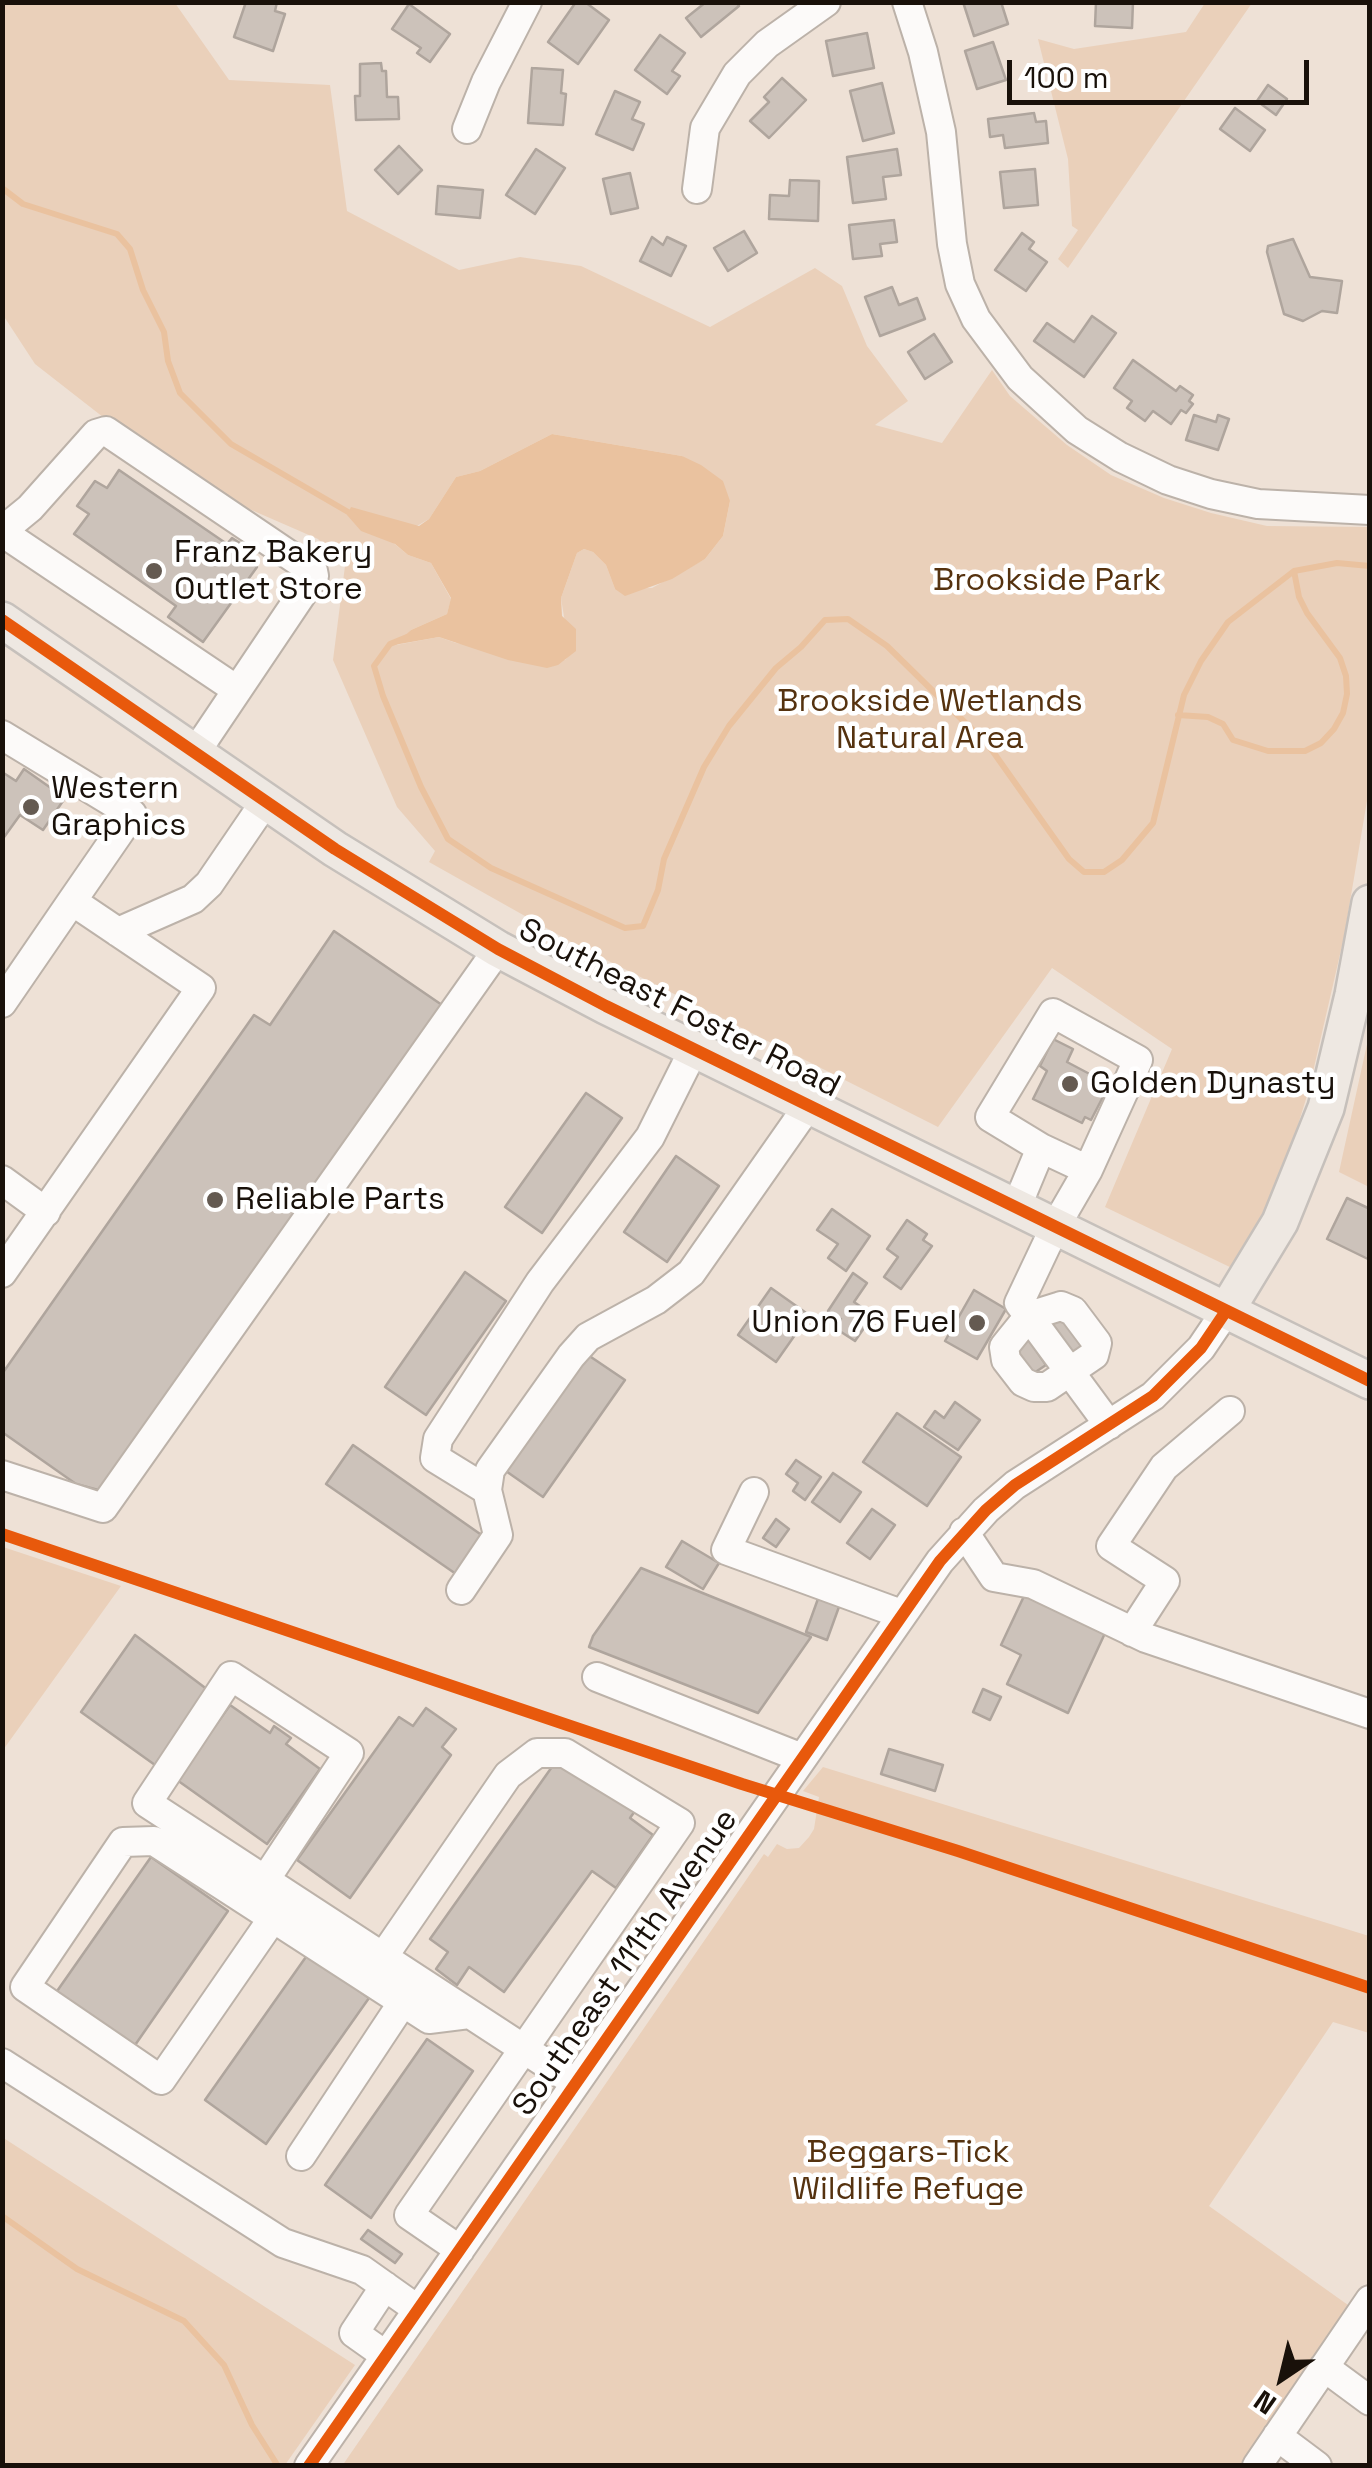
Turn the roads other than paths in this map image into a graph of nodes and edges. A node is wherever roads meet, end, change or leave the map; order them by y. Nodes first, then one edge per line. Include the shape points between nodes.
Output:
1 (526, 2) edge
2 (826, 2) edge
3 (907, 2) edge
4 (467, 128) dead end
5 (697, 190) dead end
6 (1370, 510) edge
7 (2, 532) edge
8 (2, 620) edge
9 (237, 690) junction
10 (2, 735) edge
11 (194, 753) junction
12 (265, 802) junction
13 (72, 902) junction
14 (1370, 903) edge
15 (118, 932) junction
16 (498, 948) junction
17 (2, 1003) edge
18 (694, 1049) junction
19 (808, 1106) junction
20 (1041, 1148) junction
21 (1088, 1170) junction
22 (2, 1180) edge
23 (1016, 1208) junction
24 (46, 1212) junction
25 (1055, 1227) junction
26 (2, 1274) edge
27 (1226, 1311) junction
28 (1029, 1316) junction
29 (1071, 1373) junction
30 (1370, 1380) edge
31 (1230, 1411) dead end
32 (1110, 1426) junction
33 (2, 1475) edge
34 (487, 1490) junction
35 (754, 1492) dead end
36 (964, 1532) junction
37 (461, 1590) dead end
38 (901, 1614) junction
39 (1132, 1632) junction
40 (597, 1677) dead end
41 (1370, 1714) edge
42 (802, 1758) junction
43 (265, 1880) junction
44 (273, 1918) junction
45 (383, 1957) junction
46 (403, 2002) junction
47 (469, 2014) junction
48 (525, 2050) junction
49 (2, 2063) edge
50 (576, 2084) junction
51 (301, 2156) dead end
52 (460, 2250) junction
53 (386, 2286) junction
54 (1368, 2306) edge
55 (417, 2309) junction
56 (385, 2354) junction
57 (1324, 2367) junction
58 (1370, 2401) edge
59 (1277, 2436) junction
60 (309, 2466) edge
61 (1257, 2466) edge
62 (1316, 2466) edge

1 - 4 street
2 - 5 street via 737,74 705,128
3 - 6 street via 941,132 960,284 1020,378 1077,430 1168,480 1258,504
7 - 9 street
7 - 9 street via 96,434 106,432 313,571
8 - 11 main road, Southeast Foster Road
9 - 11 street
10 - 13 street via 132,814
11 - 12 main road, Southeast Foster Road
12 - 15 street via 193,899
12 - 16 main road, Southeast Foster Road
13 - 15 street
13 - 17 street
14 - 27 main road via 1326,1108 1280,1222
15 - 24 street via 201,988
16 - 18 main road, Southeast Foster Road
16 - 33 street via 103,1508
18 - 19 main road, Southeast Foster Road
18 - 34 street via 650,1137 540,1282 438,1438 435,1458
19 - 23 main road, Southeast Foster Road
19 - 34 street via 691,1273 588,1337 571,1356 490,1470
20 - 21 street
20 - 21 street via 990,1118 1053,1013 1138,1060
20 - 23 street
21 - 25 street
22 - 24 street
23 - 25 main road, Southeast Foster Road
24 - 26 street
25 - 27 main road, Southeast Foster Road
25 - 28 street via 1020,1303
27 - 30 main road, Southeast Foster Road
27 - 32 street, Southeast 111th Avenue via 1181,1371
28 - 29 street
28 - 29 street via 1061,1306 1073,1310 1096,1343 1094,1355
28 - 29 street via 1004,1346 1022,1382 1046,1387
29 - 32 street
31 - 39 street via 1164,1467 1111,1546 1165,1581
32 - 36 street, Southeast 111th Avenue via 1015,1485
34 - 37 street via 498,1534
35 - 38 street via 726,1550
36 - 38 street, Southeast 111th Avenue
36 - 39 street via 994,1576 1033,1584
38 - 42 street, Southeast 111th Avenue
39 - 41 street
40 - 42 street
42 - 50 street, Southeast 111th Avenue
43 - 43 street via 147,1803 231,1676 349,1753
43 - 45 street
44 - 44 street via 154,1841 123,1842 25,1987 161,2080
44 - 46 street
45 - 47 street
45 - 48 street via 508,1775 537,1753 565,1753 680,1823
46 - 47 street via 429,2019
46 - 51 street
47 - 48 street
48 - 50 street
48 - 52 street via 409,2214
49 - 53 street via 283,2244 362,2270
50 - 52 street, Southeast 111th Avenue
52 - 55 street, Southeast 111th Avenue
53 - 55 street
53 - 56 street via 354,2332
54 - 57 street
55 - 56 street, Southeast 111th Avenue
56 - 60 street, Southeast 111th Avenue
57 - 58 street
57 - 59 street
59 - 61 street
59 - 62 street

